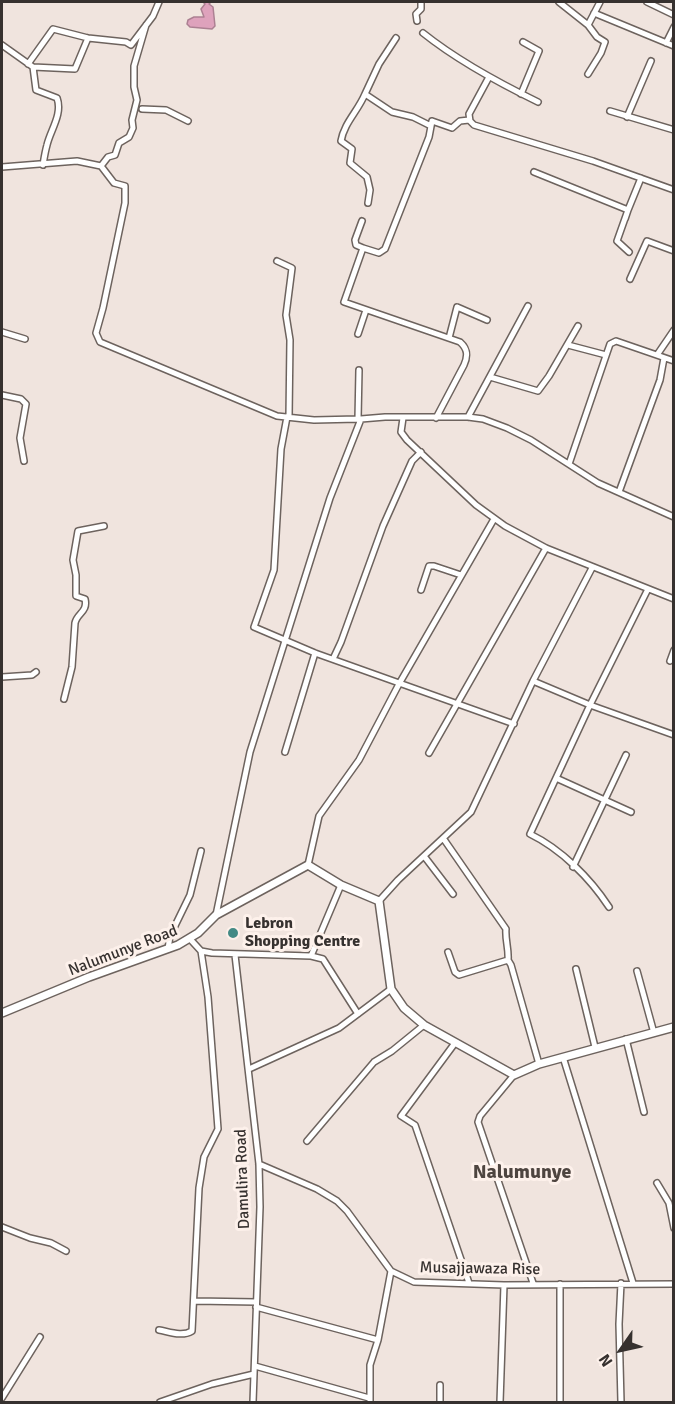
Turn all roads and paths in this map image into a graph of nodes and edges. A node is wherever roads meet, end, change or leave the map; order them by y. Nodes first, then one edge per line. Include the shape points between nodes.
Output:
1 (159, 2) edge
2 (421, 2) edge
3 (559, 2) edge
4 (600, 2) edge
5 (646, 2) edge
6 (594, 13) junction
7 (674, 15) edge
8 (417, 21) dead end
9 (146, 25) junction
10 (588, 25) junction
11 (674, 27) edge
12 (423, 33) dead end
13 (88, 38) junction
14 (396, 38) dead end
15 (523, 42) dead end
16 (666, 43) junction
17 (2, 45) edge
18 (674, 46) edge
19 (651, 61) dead end
20 (30, 66) junction
21 (588, 74) dead end
22 (489, 77) junction
23 (365, 94) junction
24 (521, 94) junction
25 (538, 102) dead end
26 (142, 109) dead end
27 (610, 111) dead end
28 (627, 117) junction
29 (469, 120) junction
30 (188, 121) dead end
31 (432, 124) junction
32 (674, 130) edge
33 (44, 165) junction
34 (101, 166) junction
35 (2, 168) edge
36 (534, 172) dead end
37 (641, 178) junction
38 (674, 190) edge
39 (368, 203) dead end
40 (628, 210) junction
41 (625, 219) dead end
42 (362, 221) dead end
43 (363, 248) junction
44 (674, 251) edge
45 (629, 252) dead end
46 (277, 261) dead end
47 (630, 279) dead end
48 (528, 306) dead end
49 (366, 310) junction
50 (487, 320) dead end
51 (579, 326) dead end
52 (674, 330) edge
53 (2, 332) edge
54 (358, 334) dead end
55 (450, 338) junction
56 (25, 339) dead end
57 (568, 345) junction
58 (606, 355) junction
59 (660, 357) junction
60 (674, 361) edge
61 (358, 370) dead end
62 (490, 377) junction
63 (2, 395) edge
64 (288, 417) junction
65 (468, 417) junction
66 (403, 418) junction
67 (436, 418) junction
68 (421, 452) junction
69 (24, 461) dead end
70 (569, 464) junction
71 (619, 492) junction
72 (674, 509) edge
73 (672, 517) edge
74 (494, 519) junction
75 (104, 526) dead end
76 (546, 548) junction
77 (592, 568) junction
78 (461, 575) junction
79 (648, 589) junction
80 (421, 590) dead end
81 (674, 599) edge
82 (285, 640) junction
83 (674, 650) edge
84 (315, 653) junction
85 (333, 659) junction
86 (670, 661) dead end
87 (36, 672) dead end
88 (2, 677) edge
89 (533, 681) junction
90 (399, 684) junction
91 (64, 699) dead end
92 (457, 705) junction
93 (590, 705) junction
94 (514, 724) junction
95 (674, 735) edge
96 (285, 752) dead end
97 (429, 753) dead end
98 (626, 755) dead end
99 (556, 778) junction
100 (605, 801) junction
101 (631, 812) dead end
102 (443, 838) junction
103 (201, 851) dead end
104 (424, 856) junction
105 (308, 866) junction
106 (573, 867) junction
107 (340, 885) junction
108 (453, 894) dead end
109 (379, 901) junction
110 (609, 908) dead end
111 (216, 915) junction
112 (190, 939) junction
113 (168, 949) junction
114 (201, 951) junction
115 (448, 952) dead end
116 (236, 955) junction
117 (311, 956) junction
118 (508, 960) junction
119 (576, 969) dead end
120 (637, 971) dead end
121 (391, 989) junction
122 (2, 1013) edge
123 (358, 1014) junction
124 (424, 1025) junction
125 (674, 1027) edge
126 (654, 1033) junction
127 (626, 1040) junction
128 (455, 1043) junction
129 (595, 1047) junction
130 (563, 1057) junction
131 (539, 1064) junction
132 (249, 1069) junction
133 (514, 1075) junction
134 (644, 1112) dead end
135 (307, 1141) dead end
136 (259, 1164) junction
137 (657, 1183) dead end
138 (2, 1227) edge
139 (674, 1228) edge
140 (66, 1251) dead end
141 (391, 1271) junction
142 (469, 1283) junction
143 (533, 1283) junction
144 (621, 1283) junction
145 (633, 1283) junction
146 (504, 1284) junction
147 (560, 1284) junction
148 (674, 1284) edge
149 (195, 1301) junction
150 (256, 1305) junction
151 (159, 1330) dead end
152 (40, 1337) dead end
153 (378, 1340) junction
154 (255, 1366) junction
155 (255, 1374) junction
156 (440, 1385) dead end
157 (2, 1398) edge
158 (369, 1400) edge
159 (160, 1402) edge
160 (254, 1402) edge
161 (440, 1402) edge
162 (500, 1402) edge
163 (560, 1402) edge
164 (621, 1402) edge

1 - 9 street
2 - 8 street
3 - 10 street
4 - 6 street
5 - 7 street
6 - 10 street
6 - 16 street
9 - 13 street via 131,45
9 - 34 street via 134,66 137,100 133,128 129,137 119,143 116,155
10 - 21 street via 605,42
11 - 16 street
12 - 22 street
13 - 20 street via 75,69
13 - 20 street via 53,29
14 - 23 street
15 - 24 street via 539,51
16 - 18 street
17 - 20 street
19 - 28 street
20 - 33 street via 36,90 59,102
22 - 24 street
22 - 29 street
23 - 31 street via 392,112
23 - 39 street via 343,129 341,141 352,149 350,163 367,177
24 - 25 street
26 - 30 street via 166,110
27 - 28 street
28 - 32 street
29 - 31 street via 452,128
29 - 37 street via 474,125
31 - 43 street via 385,249 379,253
33 - 34 street via 77,161
33 - 35 street
34 - 64 street via 114,183 125,186 126,203 96,333 100,342 277,416
36 - 40 street
37 - 38 street
37 - 40 street
40 - 41 street
40 - 45 street via 617,241
42 - 43 street via 355,240
43 - 49 street via 344,302
44 - 47 street via 647,241
46 - 64 street via 292,268 286,315 290,340
48 - 62 street
49 - 54 street
49 - 55 street
50 - 55 street via 457,308
51 - 57 street
52 - 59 street
53 - 56 street
55 - 67 street via 465,346 467,357
57 - 58 street
57 - 62 street via 538,391
58 - 59 street via 608,346 616,341
58 - 70 street
59 - 60 street
59 - 71 street via 660,380
61 - 64 street via 358,419
62 - 65 street
63 - 69 street via 26,404 20,438
64 - 82 street via 281,449 274,570 254,627
65 - 67 street
65 - 70 street via 507,428
66 - 67 street
66 - 68 street via 401,432
66 - 82 street via 361,419 330,498
68 - 74 street
68 - 85 street via 412,461 382,526
70 - 71 street
71 - 73 street
72 - 73 street
74 - 76 street
74 - 78 street
75 - 91 street via 78,531 73,560 76,596 85,600 86,605 75,623 72,667
76 - 77 street
76 - 92 street
77 - 79 street
77 - 89 street
78 - 80 street via 429,566
78 - 90 street
79 - 81 street
79 - 93 street
82 - 84 street
82 - 111 street via 250,752
83 - 86 street
84 - 85 street
84 - 96 street
85 - 90 street
87 - 88 street
89 - 93 street
89 - 94 street
90 - 92 street
90 - 105 street via 359,760 319,816
92 - 94 street
92 - 97 street
93 - 95 street
93 - 99 street
94 - 102 street via 471,812
98 - 100 street
99 - 100 street
99 - 106 street via 530,834
100 - 101 street
100 - 106 street
102 - 104 street
102 - 118 street via 506,928
103 - 113 street via 190,895 170,936
104 - 108 street
104 - 109 street
105 - 107 street
105 - 111 street, Nalumunye Road
106 - 110 street via 598,890
107 - 109 street
107 - 117 street
109 - 121 street
111 - 112 street, Nalumunye Road
112 - 113 street, Nalumunye Road
112 - 114 street
113 - 122 street, Nalumunye Road
114 - 116 street
114 - 149 street via 218,1129 204,1157 199,1188
115 - 118 street via 459,975
116 - 117 street
116 - 132 street, Damulira Road
117 - 123 street via 326,961
118 - 131 street
119 - 129 street
120 - 126 street
121 - 123 street
121 - 124 street via 404,1008
123 - 132 street via 316,1040
124 - 128 street
124 - 135 street via 374,1062
125 - 126 street
126 - 127 street
127 - 129 street
127 - 134 street
128 - 133 street
128 - 142 street via 401,1116 415,1125
129 - 130 street
130 - 131 street
130 - 145 street
131 - 133 street
132 - 136 street, Damulira Road
133 - 143 street via 478,1122
136 - 141 street via 337,1201
136 - 150 street, Damulira Road
137 - 139 street via 669,1203
138 - 140 street
141 - 142 street, Musajjawaza Rise via 414,1282
141 - 153 street
142 - 146 street, Musajjawaza Rise
143 - 146 street, Musajjawaza Rise
143 - 147 street, Musajjawaza Rise
144 - 145 street, Musajjawaza Rise
144 - 147 street, Musajjawaza Rise
144 - 164 street
145 - 148 street, Musajjawaza Rise
146 - 162 street
147 - 163 street
149 - 150 street
149 - 151 street via 192,1331 177,1334
150 - 153 street
150 - 154 street, Damulira Road
152 - 157 street
153 - 158 street via 370,1365
154 - 155 street, Damulira Road
154 - 158 street
155 - 159 street
155 - 160 street, Damulira Road
156 - 161 street

